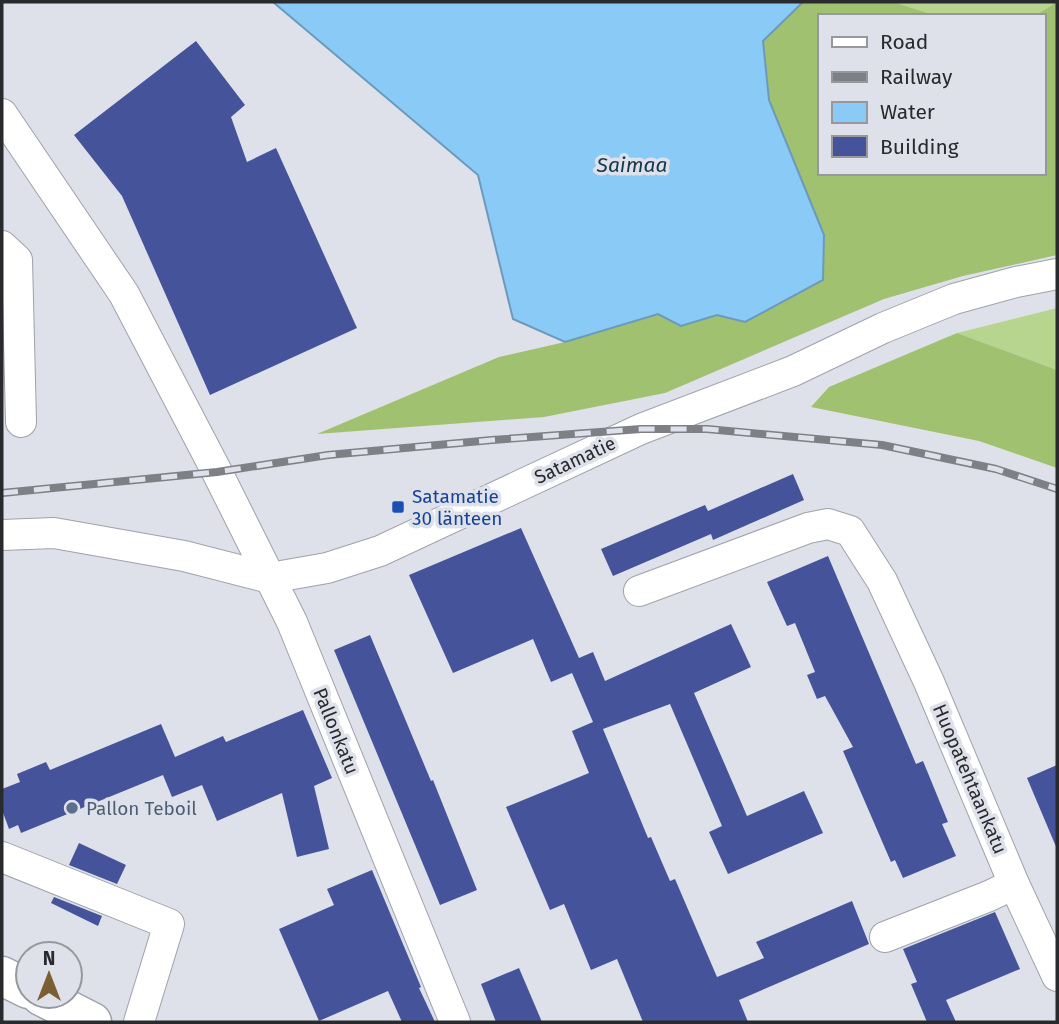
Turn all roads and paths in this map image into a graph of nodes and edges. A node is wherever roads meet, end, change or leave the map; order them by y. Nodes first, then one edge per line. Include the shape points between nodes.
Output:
1 (2, 114) edge
2 (2, 246) edge
3 (1057, 274) edge
4 (21, 422) dead end
5 (2, 535) edge
6 (270, 578) junction
7 (639, 590) dead end
8 (2, 857) edge
9 (1014, 884) junction
10 (886, 937) dead end
11 (1057, 976) edge
12 (68, 1010) edge
13 (92, 1022) edge
14 (139, 1022) edge
15 (455, 1022) edge

1 - 6 street, Pallonkatu via 124,294
2 - 4 street via 16,260
3 - 6 street, Satamatie via 954,299 895,323 793,371 641,429 380,551 327,568
5 - 6 street, Satamatie via 54,533 184,556
6 - 15 street, Pallonkatu
7 - 9 street, Huopatehtaankatu via 808,528 828,524 850,531 883,582
8 - 14 street via 169,924
9 - 10 street
9 - 11 street, Huopatehtaankatu
12 - 13 main road

